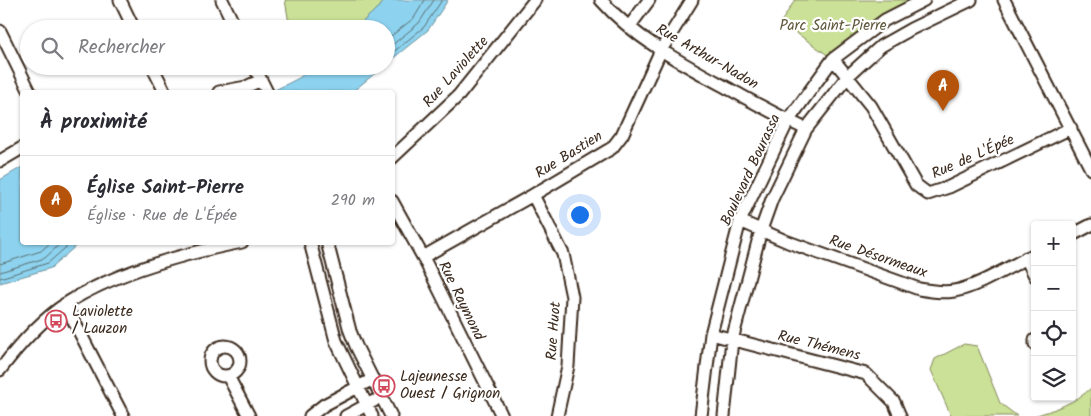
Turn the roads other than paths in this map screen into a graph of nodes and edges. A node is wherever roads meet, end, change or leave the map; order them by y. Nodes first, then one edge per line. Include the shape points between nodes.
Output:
1 (120, 0) edge
2 (222, 0) edge
3 (535, 0) edge
4 (601, 0) edge
5 (649, 0) edge
6 (692, 0) edge
7 (924, 0) edge
8 (971, 0) edge
9 (1004, 0) edge
10 (901, 11) junction
11 (130, 20) edge
12 (232, 20) edge
13 (629, 26) junction
14 (911, 29) junction
15 (0, 31) edge
16 (661, 50) junction
17 (833, 59) junction
18 (20, 72) edge
19 (22, 75) edge
20 (156, 75) edge
21 (258, 75) edge
22 (848, 76) junction
23 (261, 80) junction
24 (29, 90) edge
25 (164, 90) edge
26 (230, 90) edge
27 (266, 90) edge
28 (788, 121) junction
29 (1071, 128) junction
30 (806, 129) junction
31 (20, 149) edge
32 (395, 155) edge
33 (0, 161) edge
34 (1091, 169) edge
35 (534, 195) junction
36 (395, 206) edge
37 (740, 221) junction
38 (1091, 225) edge
39 (761, 230) junction
40 (1076, 233) edge
41 (228, 245) edge
42 (311, 245) edge
43 (329, 245) edge
44 (1030, 256) edge
45 (423, 257) junction
46 (66, 304) junction
47 (711, 334) junction
48 (732, 340) junction
49 (0, 370) edge
50 (228, 376) dead end
51 (373, 379) junction
52 (358, 387) junction
53 (382, 397) junction
54 (367, 405) junction
55 (123, 416) edge
56 (249, 416) edge
57 (310, 416) edge
58 (346, 416) edge
59 (372, 416) edge
60 (392, 416) edge
61 (502, 416) edge
62 (556, 416) edge
63 (701, 416) edge
64 (724, 416) edge
65 (900, 416) edge

1 - 11 street
2 - 12 street
3 - 32 street, Rue Laviolette via 464,90
4 - 13 street, Rue Arthur-Nadon
5 - 13 street
6 - 16 street, Rue Bastien
7 - 10 street, Boulevard Bourassa
8 - 14 street, Boulevard Bourassa
9 - 29 street
10 - 14 street
10 - 17 street, Boulevard Bourassa
13 - 16 street, Rue Arthur-Nadon
14 - 22 street, Boulevard Bourassa via 881,46
15 - 18 street
16 - 28 street, Rue Arthur-Nadon
16 - 35 street, Rue Bastien via 622,135 612,148
17 - 22 street, Rue de L'Épée
17 - 28 street, Boulevard Bourassa
19 - 24 street
20 - 25 street
21 - 23 street
22 - 29 street, Rue de L'Épée via 871,106 916,185 928,194 950,187
22 - 30 street, Boulevard Bourassa
23 - 26 street
23 - 27 street
28 - 30 street, Rue Arthur-Nadon
28 - 37 street, Boulevard Bourassa
29 - 34 street
30 - 39 street, Boulevard Bourassa via 772,199
31 - 33 street
35 - 45 street, Rue Bastien
35 - 62 street, Rue Huot via 563,254 572,297 568,366
36 - 45 street, Rue Raymond
37 - 39 street, Rue Désormeaux
37 - 47 street, Boulevard Bourassa
38 - 40 street
39 - 44 street, Rue Désormeaux via 919,289 939,292 971,286
39 - 48 street, Boulevard Bourassa
41 - 46 street via 147,267 98,286
42 - 52 street via 336,341
43 - 51 street via 350,332
45 - 61 street, Rue Raymond
46 - 49 street via 14,351
46 - 55 street
47 - 48 street, Rue Thémens
47 - 63 street, Boulevard Bourassa
48 - 64 street, Boulevard Bourassa
48 - 65 street, Rue Thémens via 866,374 894,402
50 - 56 street
51 - 52 street
51 - 53 street
52 - 54 street
52 - 57 street
53 - 54 street
53 - 60 street
54 - 58 street
54 - 59 street

